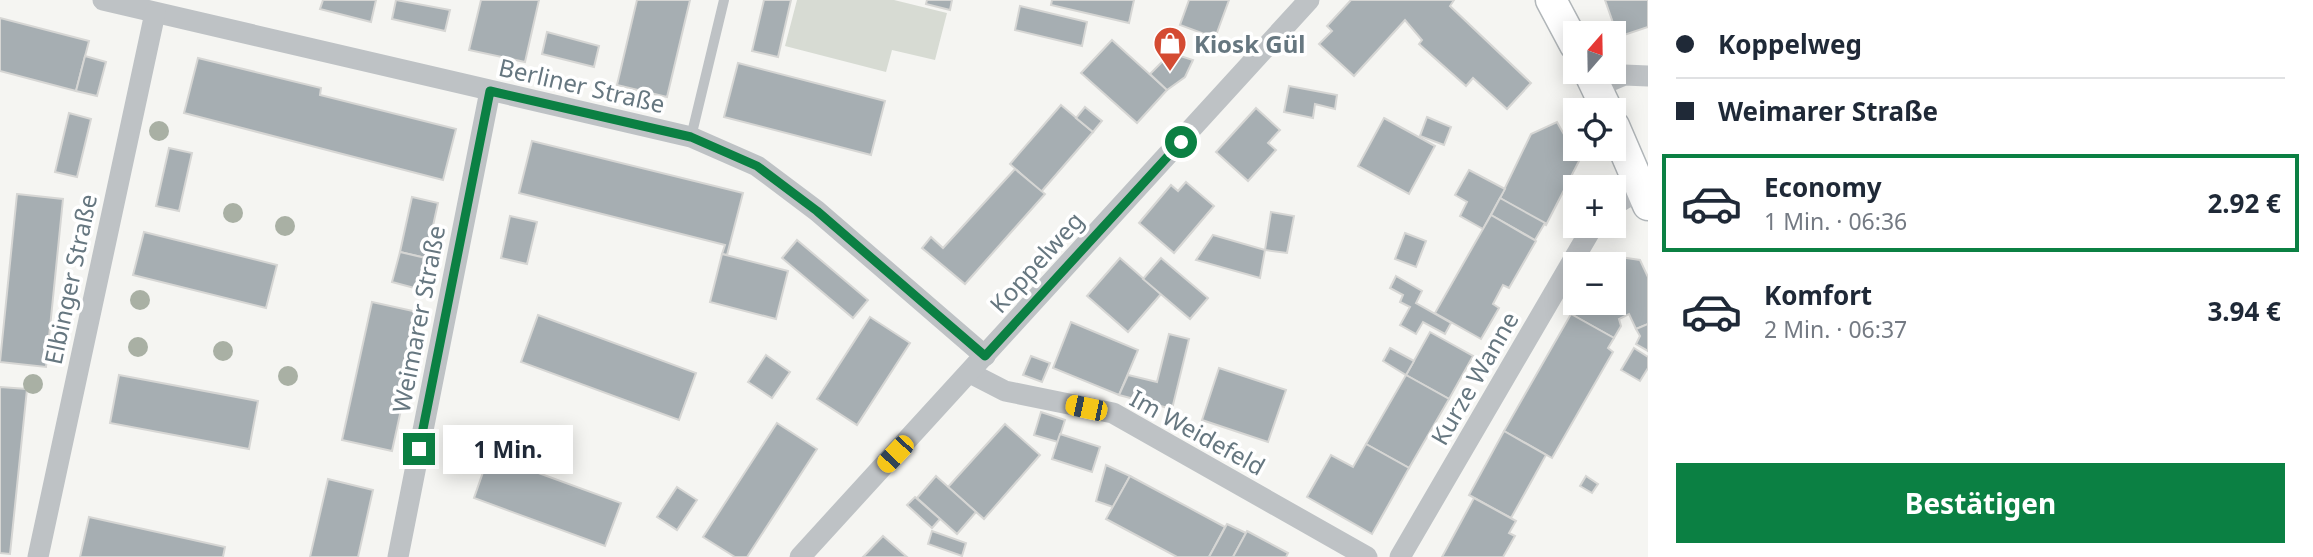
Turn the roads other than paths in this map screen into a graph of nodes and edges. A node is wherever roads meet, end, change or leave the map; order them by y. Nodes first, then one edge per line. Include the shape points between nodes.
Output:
1 (103, 0) edge
2 (724, 0) edge
3 (1308, 0) edge
4 (1551, 0) edge
5 (155, 13) junction
6 (1563, 22) edge
7 (1648, 76) edge
8 (1597, 90) edge
9 (490, 91) junction
10 (691, 137) junction
11 (1626, 153) edge
12 (1645, 197) edge
13 (1626, 202) edge
14 (1586, 238) edge
15 (985, 356) junction
16 (970, 373) junction
17 (1355, 554) edge
18 (38, 557) edge
19 (398, 557) edge
20 (800, 557) edge
21 (1400, 557) edge

1 - 5 street, Berliner Straße
2 - 10 lane
3 - 15 street, Koppelweg
4 - 6 main road
5 - 9 street, Berliner Straße
5 - 18 street, Elbinger Straße
7 - 8 street via 1624,75
9 - 10 street, Berliner Straße
9 - 19 street, Weimarer Straße
10 - 15 street, Berliner Straße via 757,166 817,211
11 - 12 main road
12 - 13 street
14 - 21 street, Kurze Wanne
15 - 16 street, Koppelweg
16 - 17 street, Im Weidefeld via 1005,391 1113,413
16 - 20 street, Koppelweg

